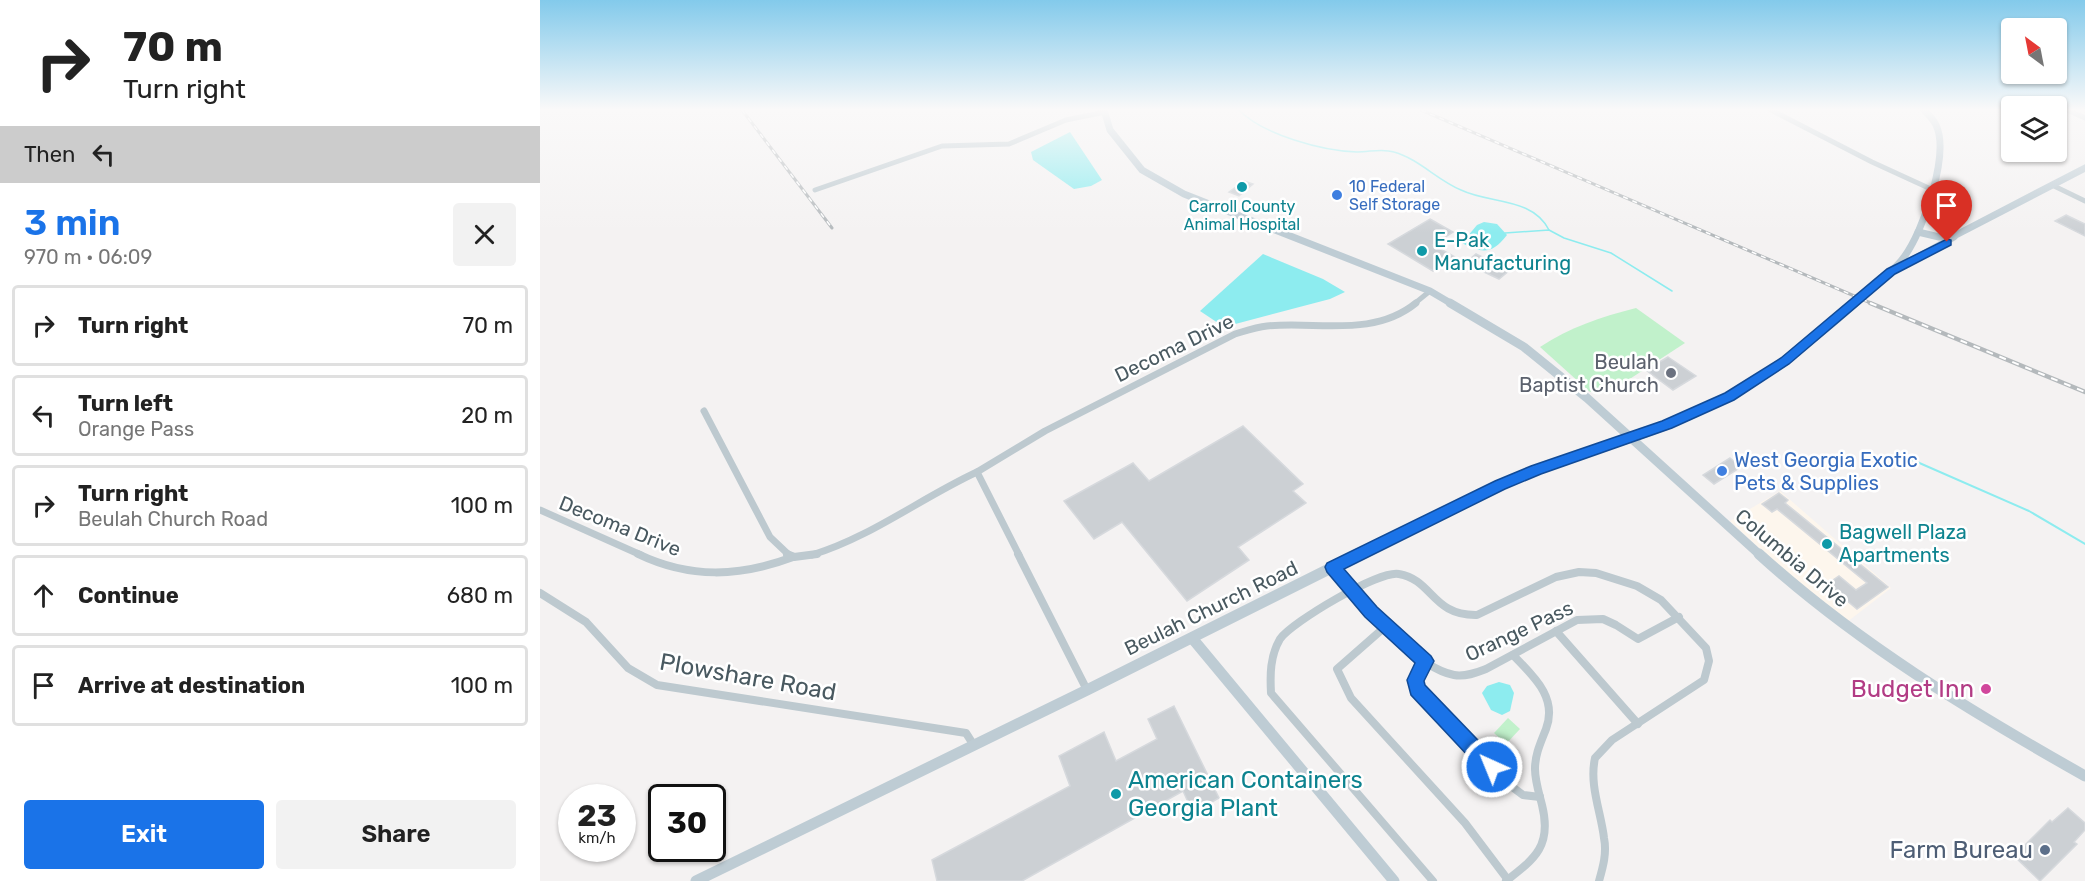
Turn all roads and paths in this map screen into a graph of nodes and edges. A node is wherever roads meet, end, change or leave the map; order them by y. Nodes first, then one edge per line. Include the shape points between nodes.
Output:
1 (927, 151) edge
2 (1127, 151) edge
3 (1851, 151) edge
4 (1939, 151) edge
5 (2085, 168) edge
6 (2052, 185) junction
7 (815, 190) dead end
8 (1933, 190) junction
9 (2085, 201) edge
10 (1918, 232) junction
11 (1956, 235) junction
12 (1891, 272) junction
13 (1431, 291) junction
14 (704, 411) dead end
15 (1630, 438) junction
16 (977, 472) junction
17 (540, 510) edge
18 (793, 557) junction
19 (1333, 567) junction
20 (1353, 591) junction
21 (540, 593) edge
22 (1679, 618) junction
23 (1386, 626) junction
24 (1556, 631) junction
25 (1192, 638) junction
26 (1513, 655) junction
27 (1425, 661) junction
28 (1087, 690) junction
29 (1638, 724) junction
30 (973, 744) junction
31 (2085, 776) edge
32 (1540, 797) junction
33 (1507, 880) edge
34 (696, 881) edge
35 (1394, 881) edge
36 (1433, 881) edge
37 (1599, 881) edge

1 - 7 street
2 - 13 street, Columbia Drive via 1142,170 1184,194
3 - 8 street
4 - 8 street, Beulah Church Road
5 - 6 street
6 - 9 street
6 - 11 street
8 - 10 street, Beulah Church Road
10 - 11 street via 1939,237
10 - 12 street, Beulah Church Road
11 - 12 street
12 - 15 street, Beulah Church Road via 1771,371 1700,411
13 - 15 street, Columbia Drive via 1524,346
13 - 16 street, Decoma Drive via 1406,312 1376,323 1266,326 1235,334 1045,431
14 - 18 street via 770,537
15 - 19 street, Beulah Church Road via 1500,485
15 - 31 street, Columbia Drive via 1837,620 1984,719
16 - 18 street, Decoma Drive via 856,538 807,556
16 - 28 street
17 - 18 street, Decoma Drive via 655,562 711,576 764,569
19 - 20 street, Orange Pass
19 - 25 street, Beulah Church Road
20 - 22 street via 1395,573 1408,576 1453,614 1465,617 1556,577 1596,573 1637,586 1661,600
20 - 23 street, Orange Pass
20 - 36 street via 1288,627 1273,651 1271,693
21 - 30 street, Plowshare Road via 586,622 628,668 657,685 966,733
22 - 24 street, Orange Pass via 1638,639 1608,619 1592,616
22 - 29 street via 1706,648 1709,661 1704,680
23 - 27 street, Orange Pass
23 - 33 street via 1337,669 1342,682 1351,698 1465,823
24 - 26 street, Orange Pass
24 - 29 street
25 - 28 street, Beulah Church Road
25 - 35 street
26 - 27 street, Orange Pass via 1471,675 1453,675
26 - 32 street via 1536,680 1549,704 1550,719 1537,747 1534,769
27 - 32 street via 1415,680 1417,689 1507,783 1523,795
28 - 30 street, Beulah Church Road
29 - 37 street via 1612,740 1595,758 1594,788 1605,841
30 - 34 street, Beulah Church Road
32 - 33 street via 1546,820 1540,852

